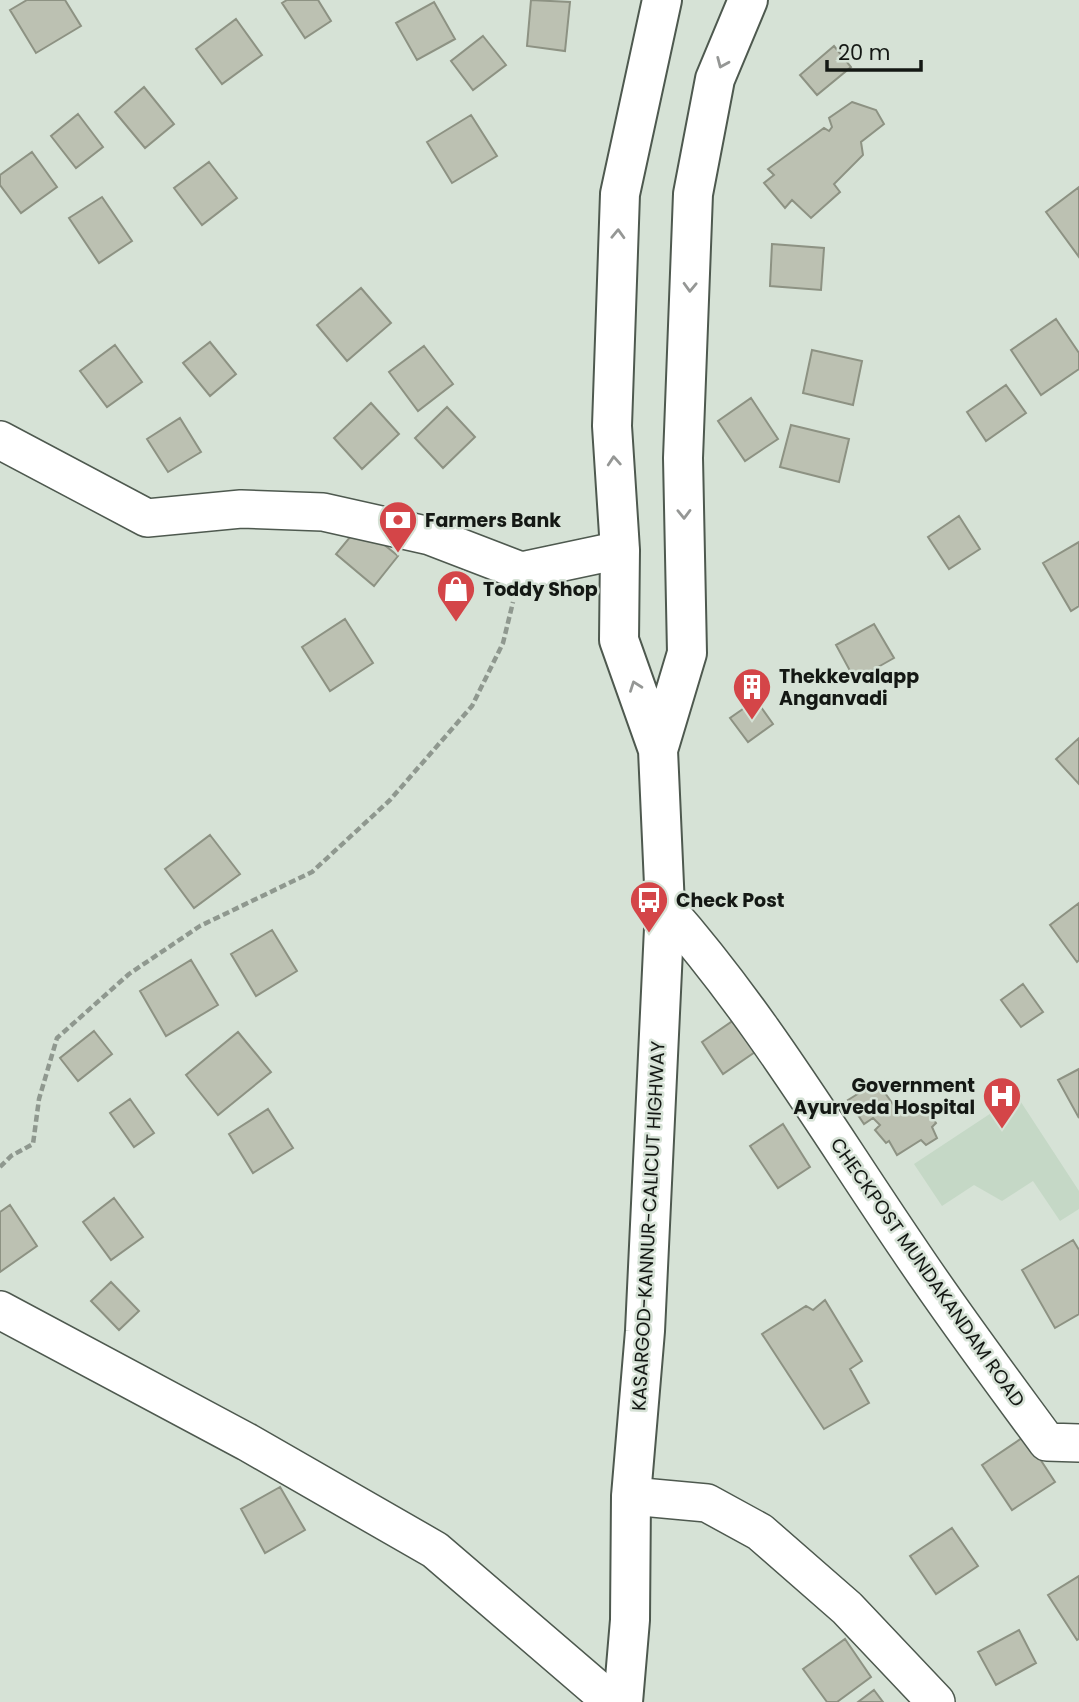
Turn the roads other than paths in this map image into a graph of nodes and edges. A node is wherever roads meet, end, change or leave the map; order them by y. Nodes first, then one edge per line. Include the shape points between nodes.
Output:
1 (662, 0) edge
2 (748, 0) edge
3 (0, 440) edge
4 (620, 550) junction
5 (658, 750) junction
6 (665, 907) junction
7 (0, 1310) edge
8 (1079, 1443) edge
9 (631, 1496) junction
10 (612, 1702) edge
11 (623, 1702) edge
12 (936, 1702) edge

4 -> 1 highway, KASARGOD-KANNUR-CALICUT HIGHWAY via 612,426 620,194
2 -> 5 highway, KASARGOD-KANNUR-CALICUT HIGHWAY via 715,79 693,194 683,458 687,653
3 - 4 street via 147,518 241,509 323,512 430,536 521,570
5 -> 4 highway, KASARGOD-KANNUR-CALICUT HIGHWAY via 619,640
5 - 6 highway, KASARGOD-KANNUR-CALICUT HIGHWAY
6 - 8 street, CHECKPOST MUNDAKANDAM ROAD via 705,952 762,1031 908,1249 1047,1442
6 - 9 highway, KASARGOD-KANNUR-CALICUT HIGHWAY via 645,1331
7 - 10 street via 247,1442 435,1550
9 - 11 highway, KASARGOD-KANNUR-CALICUT HIGHWAY via 630,1620
9 - 12 street via 707,1503 760,1532 847,1608

